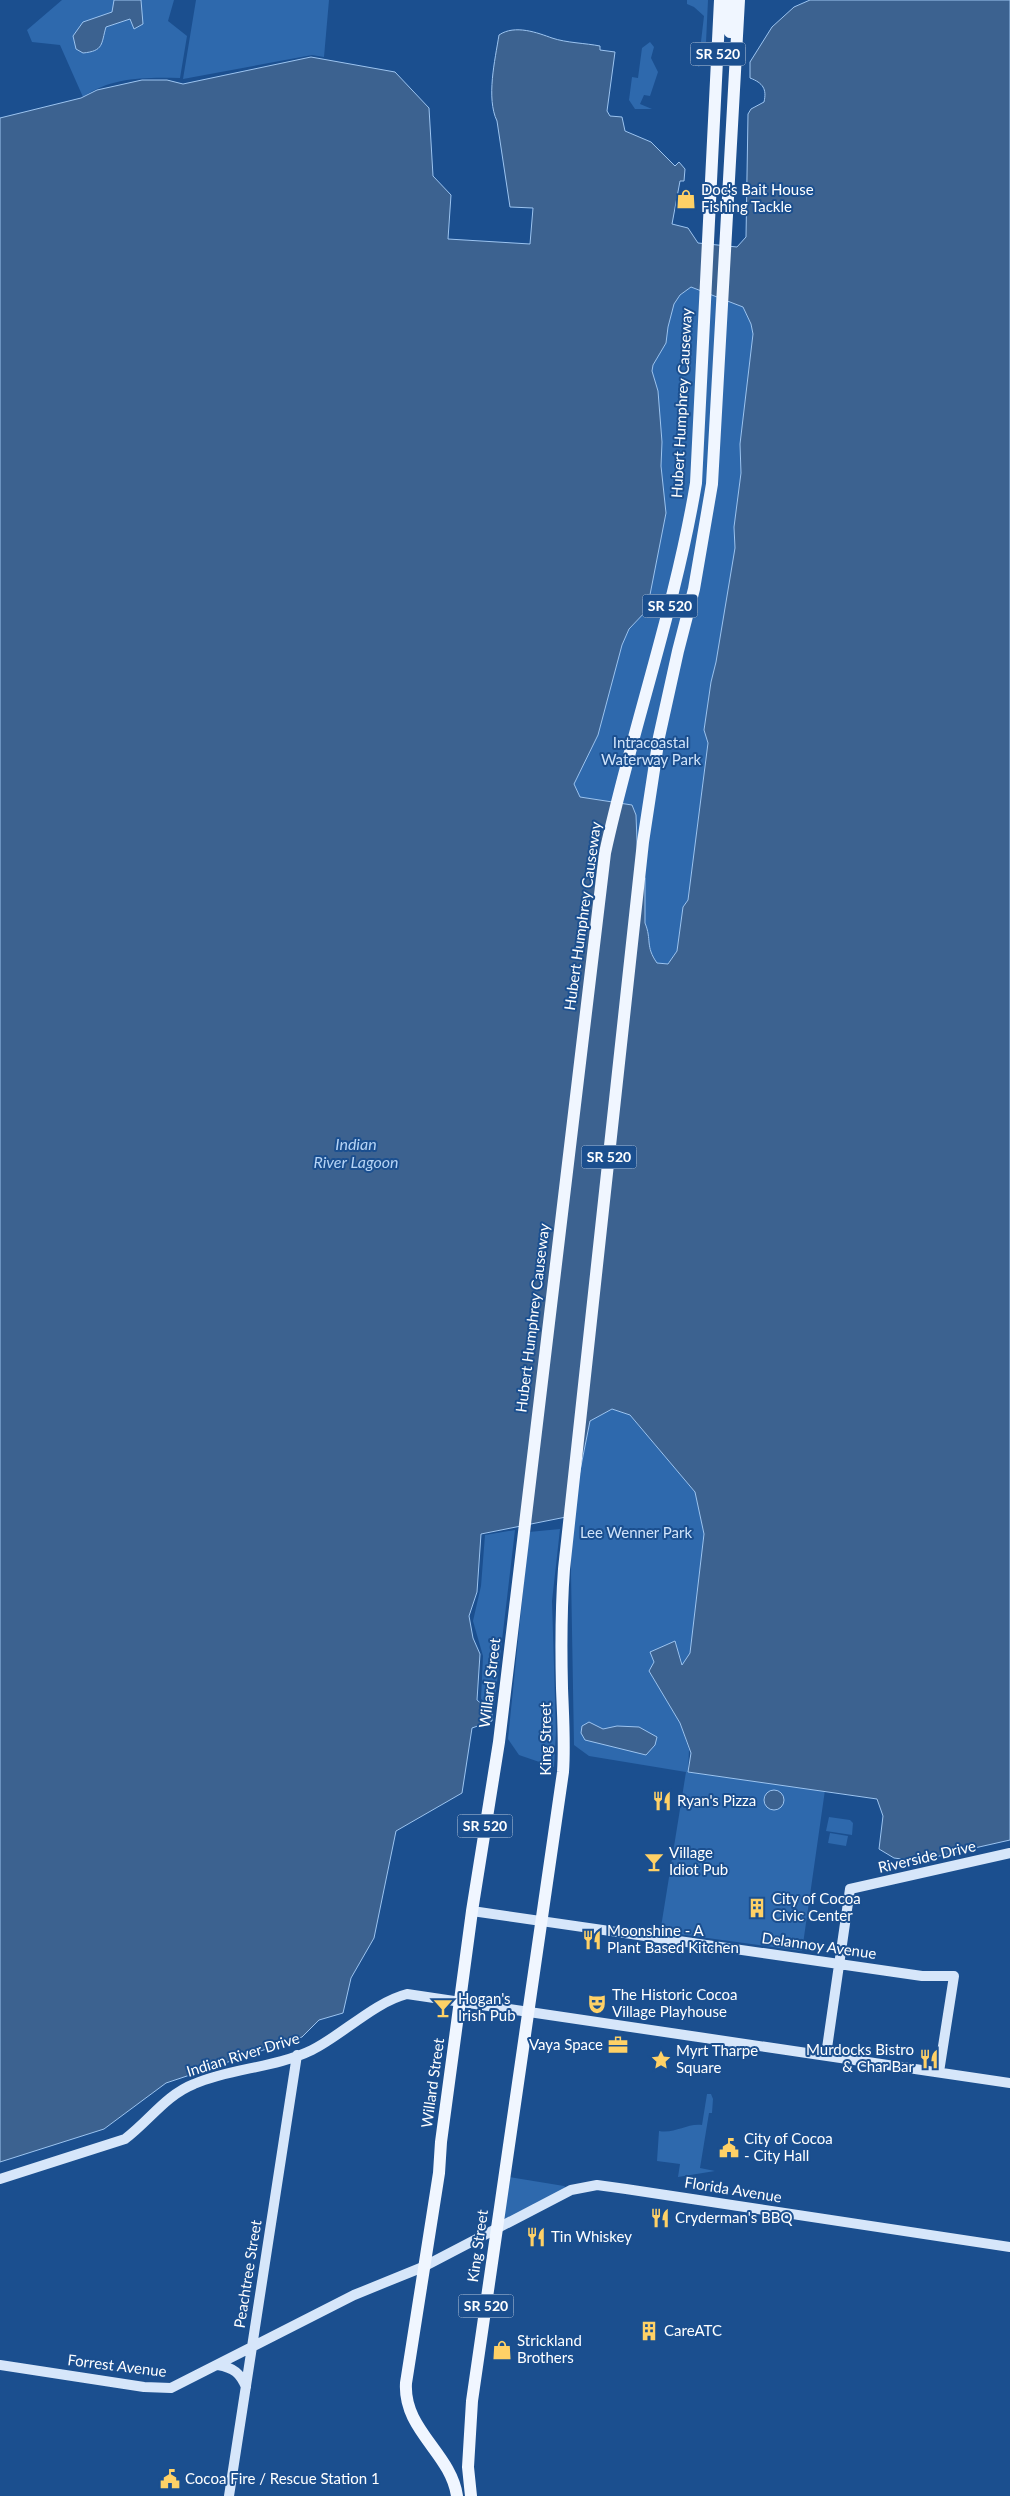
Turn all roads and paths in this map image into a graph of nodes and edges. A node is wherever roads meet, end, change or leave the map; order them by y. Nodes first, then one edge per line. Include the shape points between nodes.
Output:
1 (720, 0) edge
2 (728, 0) edge
3 (739, 0) edge
4 (733, 89) junction
5 (523, 1542) joint
6 (1010, 1853) edge
7 (472, 1911) junction
8 (542, 1922) junction
9 (839, 1964) junction
10 (460, 2001) junction
11 (529, 2011) junction
12 (826, 2055) junction
13 (297, 2056) junction
14 (940, 2072) junction
15 (1010, 2083) edge
16 (0, 2179) edge
17 (497, 2229) junction
18 (1010, 2247) edge
19 (423, 2267) junction
20 (252, 2348) junction
21 (0, 2365) edge
22 (218, 2365) junction
23 (246, 2387) junction
24 (229, 2496) edge
25 (457, 2496) edge
26 (471, 2496) edge

1 - 5 main road, Hubert Humphrey Causeway / SR 520 via 696,483 686,545 619,788 602,881
2 - 4 main road
3 - 4 main road, SR 520
4 - 8 main road, King Street / SR 520 via 712,484 702,550 652,780 637,896 562,1596 565,1745
5 - 7 main road, Willard Street / SR 520 via 499,1742
6 - 9 street, Riverside Drive via 850,1889
7 - 8 street, Delannoy Avenue
7 - 10 main road, Willard Street / SR 520
8 - 9 street, Delannoy Avenue
8 - 11 main road, King Street / SR 520
9 - 12 street
9 - 14 street, Delannoy Avenue via 922,1976 954,1976
10 - 11 street, Indian River Drive
10 - 13 street, Indian River Drive via 407,1994 387,2003 322,2045
10 - 19 main road, Willard Street / SR 520 via 439,2173
11 - 12 street, Indian River Drive
11 - 17 main road, King Street / SR 520
12 - 14 street, Indian River Drive
13 - 16 street, Indian River Drive via 194,2084 170,2097 125,2139
13 - 20 street, Peachtree Street
14 - 15 street, Indian River Drive
17 - 18 street, Florida Avenue via 571,2190 596,2185
17 - 19 street, Florida Avenue
17 - 26 main road, King Street / SR 520 via 472,2401 468,2467
19 - 20 street, Forrest Avenue via 354,2296
19 - 25 main road, Willard Street / SR 520 via 405,2391 414,2421 448,2466
20 - 22 street, Forrest Avenue
20 - 23 street, Peachtree Street
21 - 22 street, Forrest Avenue via 171,2388
22 - 23 street via 241,2375
23 - 24 street, Peachtree Street

